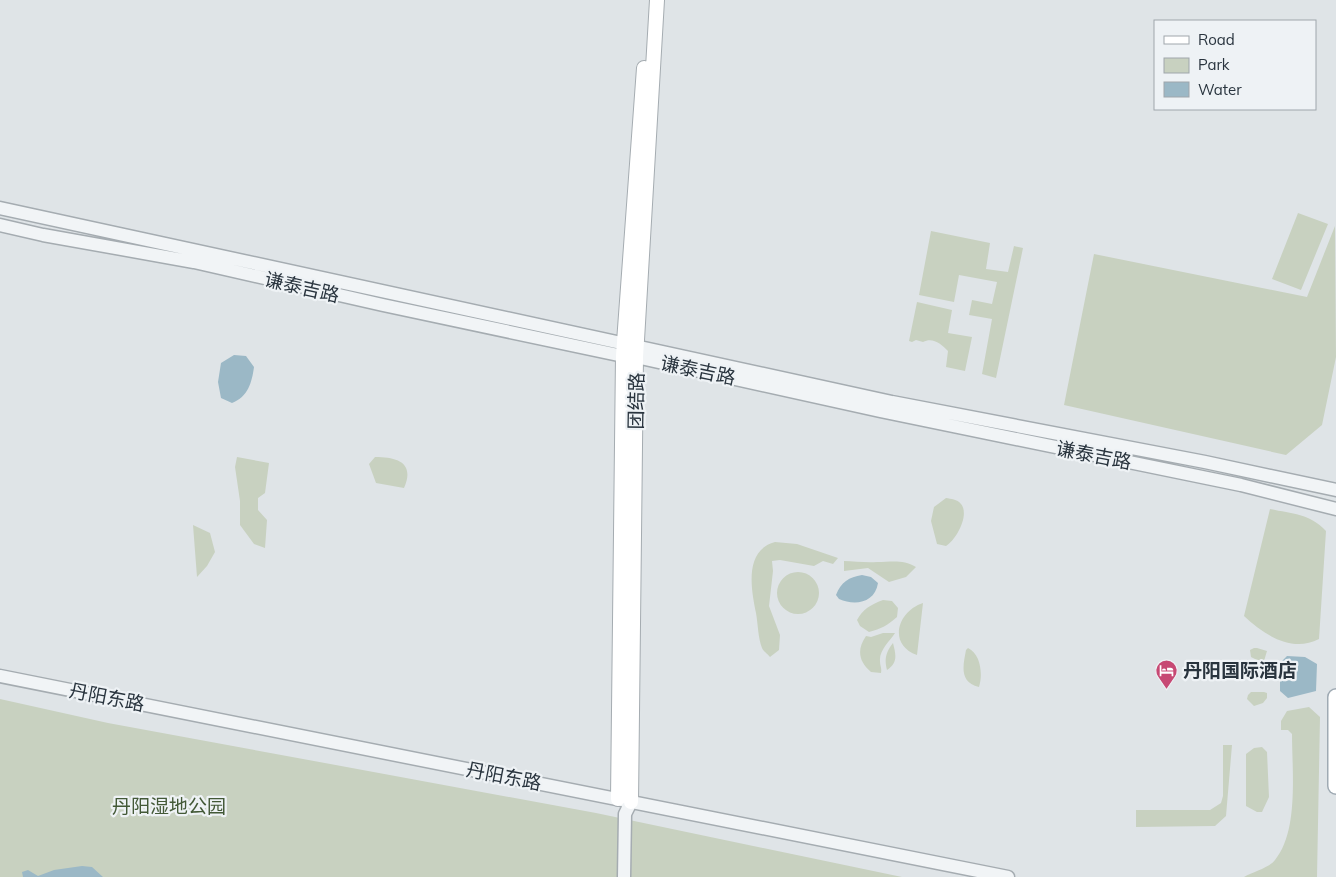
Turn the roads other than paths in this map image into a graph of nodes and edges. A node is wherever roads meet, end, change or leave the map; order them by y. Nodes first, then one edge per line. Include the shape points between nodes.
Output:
1 (649, 0) edge
2 (658, 0) edge
3 (0, 208) edge
4 (0, 225) edge
5 (630, 350) junction
6 (1336, 490) edge
7 (1336, 509) edge
8 (0, 676) edge
9 (1336, 697) edge
10 (1336, 786) edge
11 (625, 805) junction
12 (624, 877) edge
13 (1008, 877) edge

1 - 5 main road, 团结路
2 - 5 main road, 团结路
3 - 5 street, 谦泰吉路
4 - 5 street, 谦泰吉路 via 194,262 392,307
5 - 6 street, 谦泰吉路
5 - 7 street, 谦泰吉路 via 947,425 1241,485
5 - 11 main road, 团结路
8 - 11 street, 丹阳东路
9 - 10 main road
11 - 12 street
11 - 13 street, 丹阳东路

